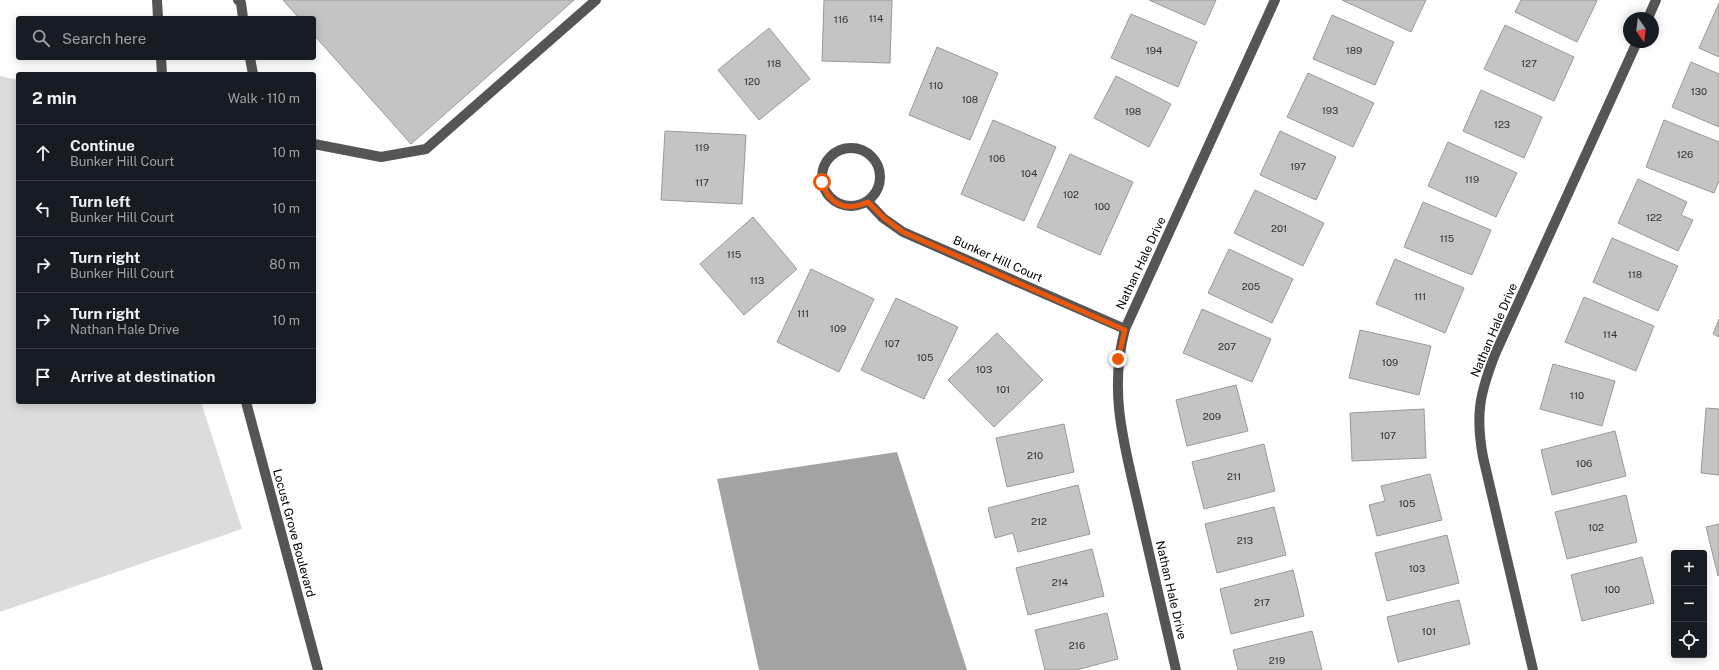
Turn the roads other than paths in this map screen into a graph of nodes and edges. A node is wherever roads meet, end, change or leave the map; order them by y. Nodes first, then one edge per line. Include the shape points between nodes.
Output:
1 (157, 0) edge
2 (238, 0) edge
3 (596, 0) edge
4 (1275, 0) edge
5 (1656, 0) edge
6 (1651, 12) edge
7 (158, 16) edge
8 (243, 16) edge
9 (1634, 48) edge
10 (161, 60) edge
11 (250, 60) edge
12 (162, 72) edge
13 (253, 72) edge
14 (316, 144) edge
15 (868, 202) junction
16 (1125, 330) junction
17 (247, 404) edge
18 (318, 670) edge
19 (1176, 670) edge
20 (1532, 670) edge

1 - 7 street
2 - 8 street via 241,3
3 - 14 street via 426,149 381,158
4 - 16 street, Nathan Hale Drive
5 - 6 street
9 - 20 street, Nathan Hale Drive via 1496,352 1481,400 1479,431 1483,457
10 - 12 street
11 - 13 street
15 - 15 street via 850,207 840,205 831,199 825,191 822,172 832,155 850,148 860,149 875,160 881,177 875,195
15 - 16 street, Bunker Hill Court via 903,232
16 - 19 street, Nathan Hale Drive via 1120,345 1117,372 1119,414
17 - 18 street, Locust Grove Boulevard

